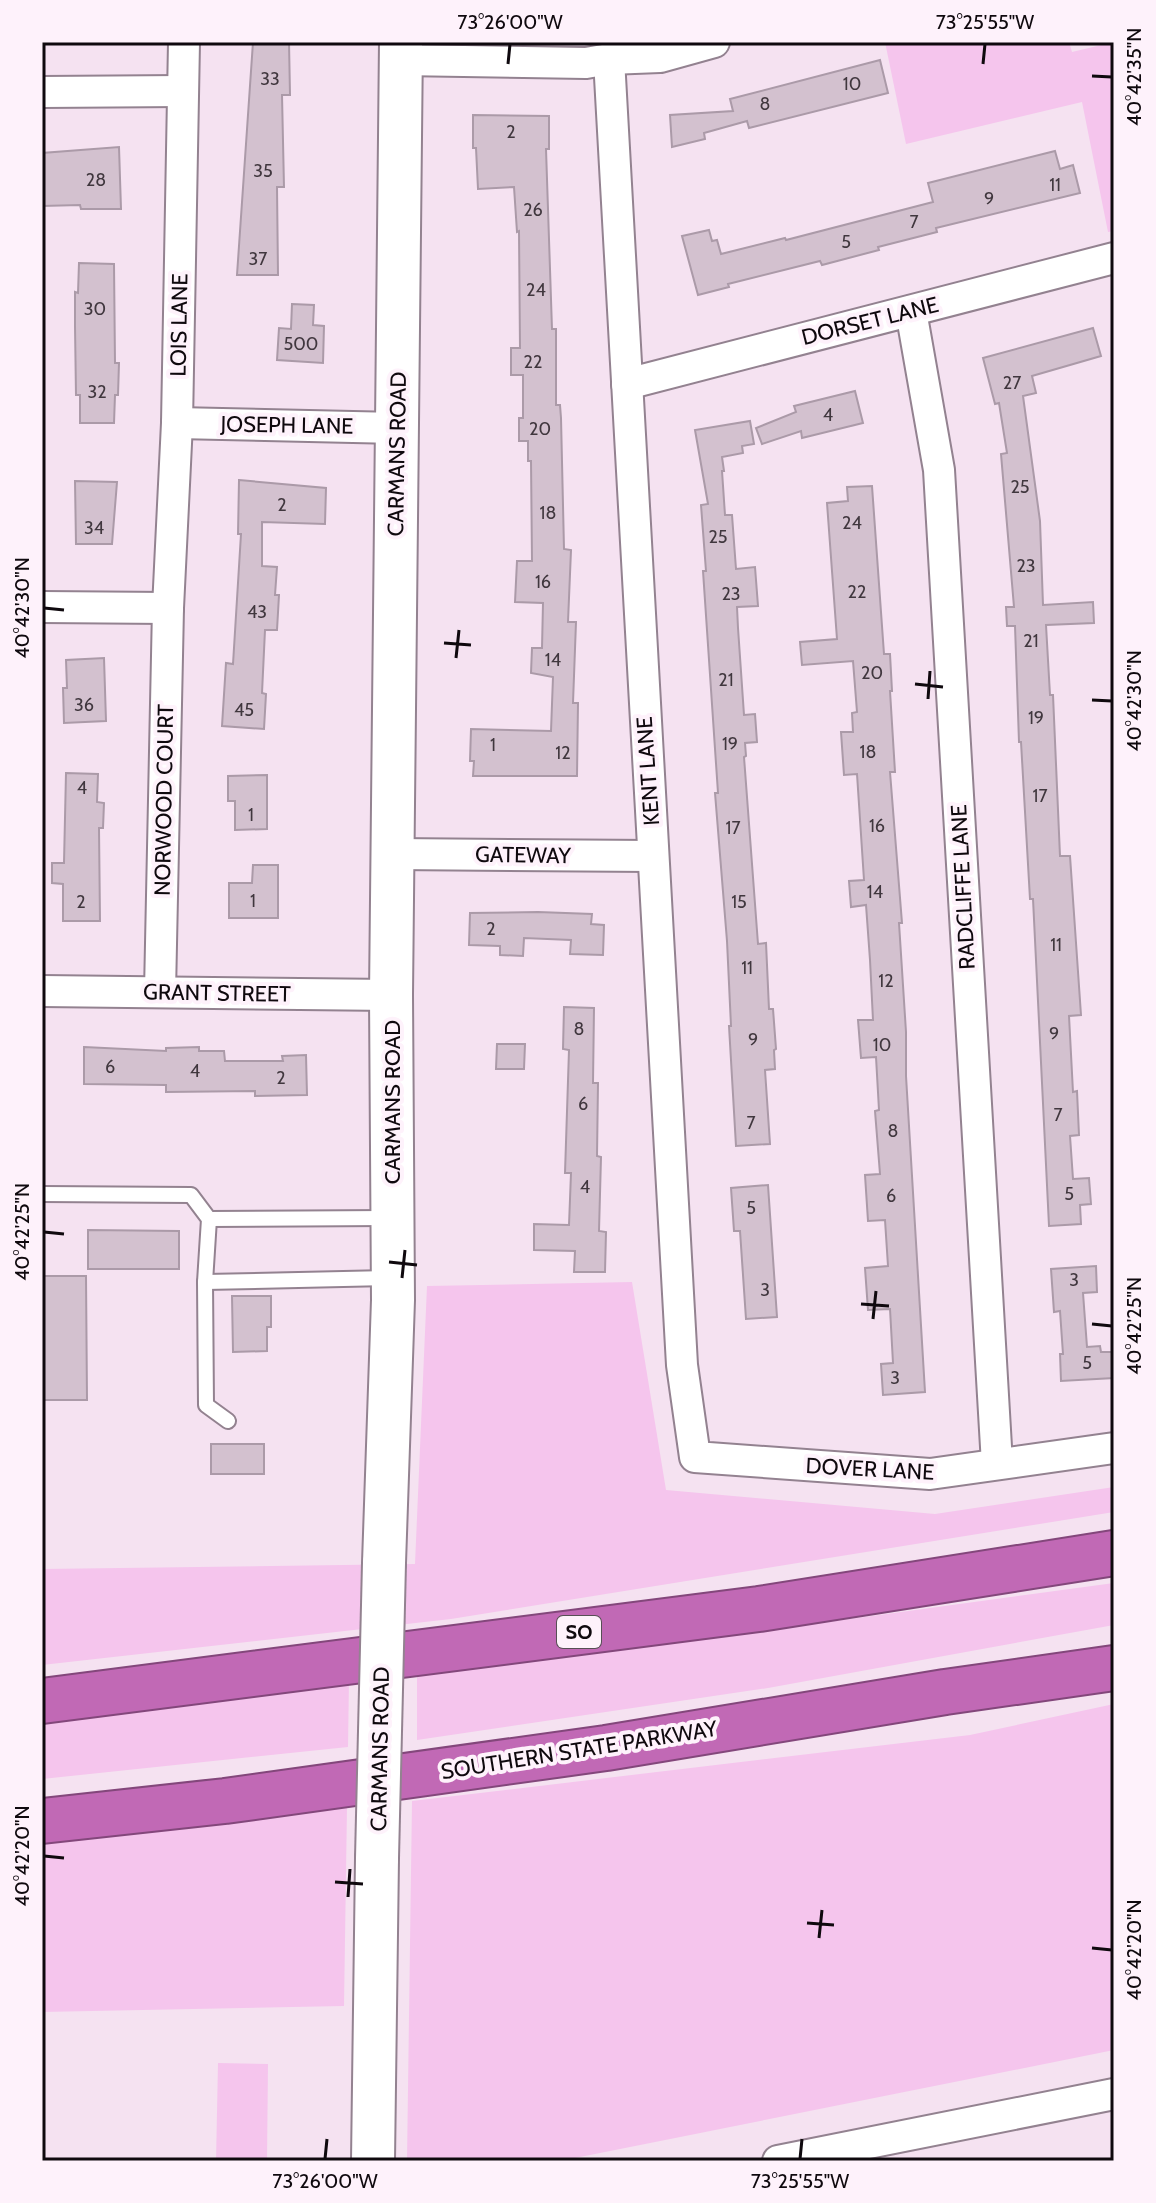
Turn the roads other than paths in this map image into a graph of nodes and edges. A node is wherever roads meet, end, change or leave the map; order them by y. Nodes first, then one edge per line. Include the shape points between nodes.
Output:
1 (184, 42) edge
2 (714, 42) edge
3 (401, 51) edge
4 (609, 59) junction
5 (183, 91) junction
6 (42, 92) edge
7 (1114, 258) edge
8 (911, 311) junction
9 (627, 384) junction
10 (177, 423) junction
11 (397, 428) junction
12 (42, 607) edge
13 (168, 608) junction
14 (394, 854) junction
15 (653, 856) junction
16 (42, 991) edge
17 (160, 992) junction
18 (391, 995) junction
19 (42, 1194) edge
20 (393, 1218) junction
21 (209, 1219) junction
22 (393, 1278) junction
23 (205, 1282) junction
24 (228, 1421) dead end
25 (1114, 1448) edge
26 (719, 1459) joint
27 (997, 1464) junction
28 (1114, 1553) edge
29 (1114, 1668) edge
30 (42, 1701) edge
31 (42, 1821) edge
32 (1114, 2094) edge
33 (373, 2161) edge
34 (778, 2161) edge

1 - 5 street, LOIS LANE
2 - 4 street via 660,57
3 - 4 street via 586,63
3 - 11 street, CARMANS ROAD
4 - 9 street, KENT LANE
5 - 6 street
5 - 10 street, LOIS LANE
7 - 8 street, DORSET LANE
8 - 9 street, DORSET LANE
8 - 27 street, RADCLIFFE LANE via 939,470
9 - 15 street, KENT LANE
10 - 11 street, JOSEPH LANE
10 - 13 street, LOIS LANE
11 - 14 street, CARMANS ROAD
12 - 13 street
13 - 17 street, NORWOOD COURT
14 - 15 street, GATEWAY
14 - 18 street, CARMANS ROAD
15 - 26 street, KENT LANE via 682,1365 695,1457
16 - 17 street, GRANT STREET
17 - 18 street, GRANT STREET
18 - 20 street, CARMANS ROAD
19 - 21 lane via 191,1195
20 - 21 lane
20 - 22 street, CARMANS ROAD
21 - 23 lane
22 - 23 lane
22 - 33 street, CARMANS ROAD, bridge
23 - 24 lane via 206,1405
25 - 27 street, DOVER LANE
26 - 27 street, DOVER LANE via 930,1474
28 - 30 highway, SO via 759,1609
29 - 31 highway, SOUTHERN STATE PARKWAY via 606,1748
32 - 34 street

